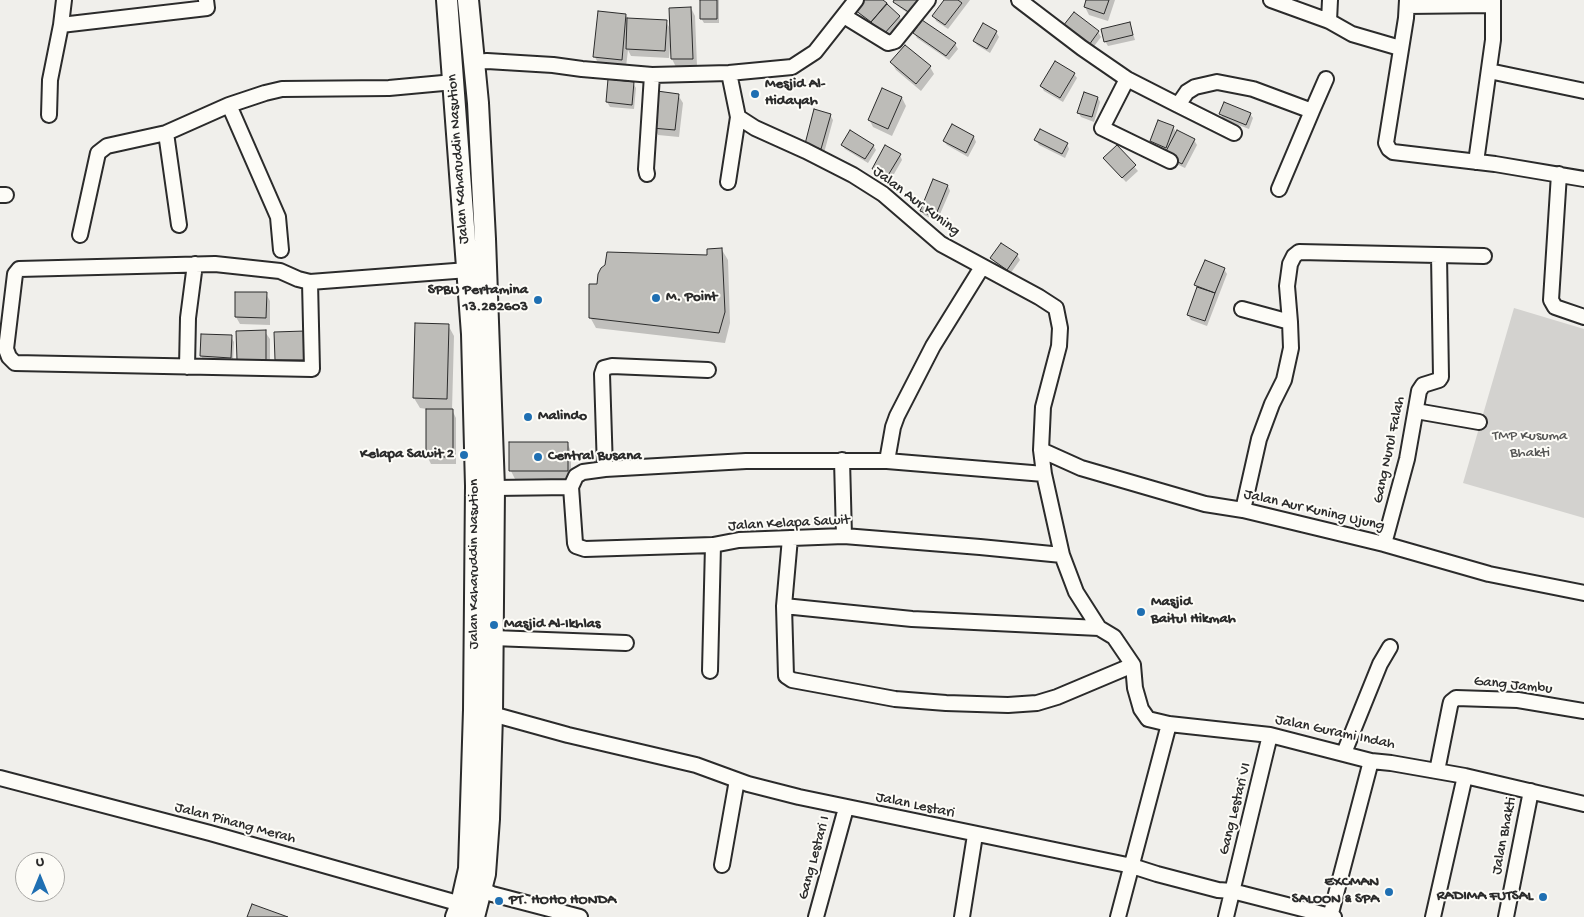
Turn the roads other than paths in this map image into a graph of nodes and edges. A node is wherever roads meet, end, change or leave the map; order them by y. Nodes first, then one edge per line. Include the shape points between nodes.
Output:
1 (64, 0) edge
2 (206, 0) edge
3 (447, 0) edge
4 (468, 0) edge
5 (856, 0) edge
6 (928, 0) edge
7 (1020, 0) edge
8 (1271, 0) edge
9 (1330, 0) edge
10 (1407, 3) edge
11 (1493, 3) edge
12 (844, 16) junction
13 (1329, 21) junction
14 (61, 25) junction
15 (1400, 48) junction
16 (475, 62) junction
17 (1489, 71) junction
18 (729, 73) junction
19 (652, 75) junction
20 (1127, 79) junction
21 (1326, 80) dead end
22 (454, 82) junction
23 (1584, 91) edge
24 (229, 105) junction
25 (1178, 105) junction
26 (1312, 111) junction
27 (49, 115) dead end
28 (738, 117) junction
29 (166, 133) junction
30 (1234, 133) dead end
31 (1170, 161) dead end
32 (1476, 162) junction
33 (647, 174) dead end
34 (1559, 174) junction
35 (1584, 179) edge
36 (728, 182) dead end
37 (1279, 189) dead end
38 (179, 225) dead end
39 (80, 235) dead end
40 (281, 250) dead end
41 (1440, 255) junction
42 (1484, 256) dead end
43 (195, 264) junction
44 (982, 267) junction
45 (468, 270) junction
46 (310, 282) junction
47 (1242, 309) dead end
48 (1584, 317) edge
49 (1290, 322) junction
50 (187, 367) junction
51 (708, 370) dead end
52 (481, 378) junction
53 (1416, 411) junction
54 (1479, 422) dead end
55 (1041, 450) junction
56 (842, 460) junction
57 (887, 461) junction
58 (605, 469) junction
59 (1044, 474) junction
60 (571, 487) junction
61 (494, 488) junction
62 (1243, 510) junction
63 (844, 536) junction
64 (790, 538) junction
65 (1384, 544) junction
66 (714, 545) junction
67 (1062, 555) junction
68 (1584, 593) edge
69 (784, 606) junction
70 (1099, 628) junction
71 (493, 638) junction
72 (626, 643) dead end
73 (1390, 647) dead end
74 (1133, 665) junction
75 (710, 672) dead end
76 (1584, 711) edge
77 (492, 714) junction
78 (1169, 724) junction
79 (1270, 735) junction
80 (1344, 753) junction
81 (1371, 761) junction
82 (1437, 771) junction
83 (1465, 776) junction
84 (0, 778) edge
85 (737, 780) junction
86 (1531, 791) junction
87 (1584, 804) edge
88 (846, 808) junction
89 (976, 835) junction
90 (722, 864) dead end
91 (1132, 866) junction
92 (482, 889) junction
93 (1232, 891) junction
94 (464, 913) edge
95 (580, 917) edge
96 (816, 917) edge
97 (962, 917) edge
98 (1118, 917) edge
99 (1226, 917) edge
100 (1332, 917) edge
101 (1433, 917) edge
102 (1506, 917) edge

1 - 14 street
2 - 14 street via 207,8
3 - 22 highway, Jalan Kaharuddin Nasution
4 - 16 highway, Jalan Kaharuddin Nasution
5 - 12 street
6 - 12 street via 895,41 888,43
7 - 20 street
8 - 13 street
9 - 13 street
10 - 11 street
10 - 15 street
11 - 17 street
12 - 18 street via 815,52 792,67
13 - 15 street via 1352,34
14 - 27 street via 50,80
15 - 32 street via 1387,147 1393,152
16 - 19 street via 553,65
16 - 52 highway, Jalan Kaharuddin Nasution via 485,239
17 - 23 street
17 - 32 street
18 - 19 street
18 - 28 street
19 - 33 street
20 - 25 street
20 - 31 street via 1102,128
21 - 26 street
22 - 24 street via 389,88 282,89
22 - 45 highway, Jalan Kaharuddin Nasution
24 - 29 street
24 - 40 street via 278,217
25 - 26 street via 1191,89 1217,82 1253,89
25 - 30 street
26 - 37 street
28 - 36 street
28 - 44 street, Jalan Aur Kuning via 854,175 883,194 941,244
29 - 38 street
29 - 39 street via 107,146 98,153
32 - 34 street
34 - 35 street
34 - 48 street via 1551,300 1555,307
41 - 42 street
41 - 49 street via 1299,252 1290,264 1287,286
41 - 53 street, Gang Nurul Falah via 1441,377 1420,387
43 - 46 street via 280,271
43 - 50 street via 188,318
43 - 50 street via 19,269 15,274 6,349 15,363
44 - 55 street, Jalan Aur Kuning via 1056,308 1059,346 1043,407
44 - 57 street via 933,346 898,416
45 - 46 street
45 - 52 highway, Jalan Kaharuddin Nasution
46 - 50 street via 312,370
47 - 49 street
49 - 62 street via 1291,348 1284,380 1259,439
51 - 58 street via 604,368
52 - 61 highway, Jalan Kaharuddin Nasution
52 - 94 highway, Jalan Kaharuddin Nasution via 469,869
53 - 54 street
53 - 65 street, Gang Nurul Falah
55 - 59 street
55 - 62 street, Jalan Aur Kuning Ujung via 1081,468 1205,504
56 - 57 street
56 - 58 street via 746,461
56 - 63 street
57 - 59 street
58 - 60 street via 580,473
59 - 67 street
60 - 61 street
60 - 66 street, Jalan Kelapa Sawit via 575,543 579,548
61 - 71 highway, Jalan Kaharuddin Nasution
62 - 65 street, Jalan Aur Kuning Ujung
63 - 64 street, Jalan Kelapa Sawit
63 - 67 street, Jalan Kelapa Sawit
64 - 66 street, Jalan Kelapa Sawit via 739,540
64 - 69 street
65 - 68 street, Jalan Aur Kuning Ujung via 1489,574
66 - 75 street
67 - 70 street via 1076,592
69 - 70 street via 912,619
69 - 74 street via 788,678 895,699 954,704 1037,703
70 - 74 street via 1114,637
71 - 72 street
71 - 77 highway, Jalan Kaharuddin Nasution
73 - 80 street
74 - 78 street, Jalan Gurami Indah via 1134,688 1141,709 1148,719
76 - 82 street, Gang Jambu via 1518,700 1456,698 1451,702
77 - 85 street, Jalan Lestari via 696,765
77 - 92 highway, Jalan Kaharuddin Nasution via 488,852
78 - 79 street, Jalan Gurami Indah
78 - 91 street
79 - 80 street, Jalan Gurami Indah
79 - 93 street, Gang Lestari VI
80 - 81 street, Jalan Gurami Indah
81 - 82 street, Jalan Gurami Indah
81 - 100 street
82 - 83 street, Jalan Gurami Indah
83 - 86 street, Jalan Gurami Indah
83 - 101 street
84 - 94 street, Jalan Pinang Merah via 210,833
85 - 88 street, Jalan Lestari
85 - 90 street
86 - 87 street, Jalan Gurami Indah
86 - 102 street, Jalan Bhakti
88 - 89 street, Jalan Lestari
88 - 96 street, Gang Lestari I
89 - 91 street, Jalan Lestari
89 - 97 street
91 - 93 street, Jalan Lestari
91 - 98 street
92 - 94 highway, Jalan Kaharuddin Nasution
92 - 95 street
93 - 99 street, Gang Lestari VI
93 - 100 street, Jalan Lestari

